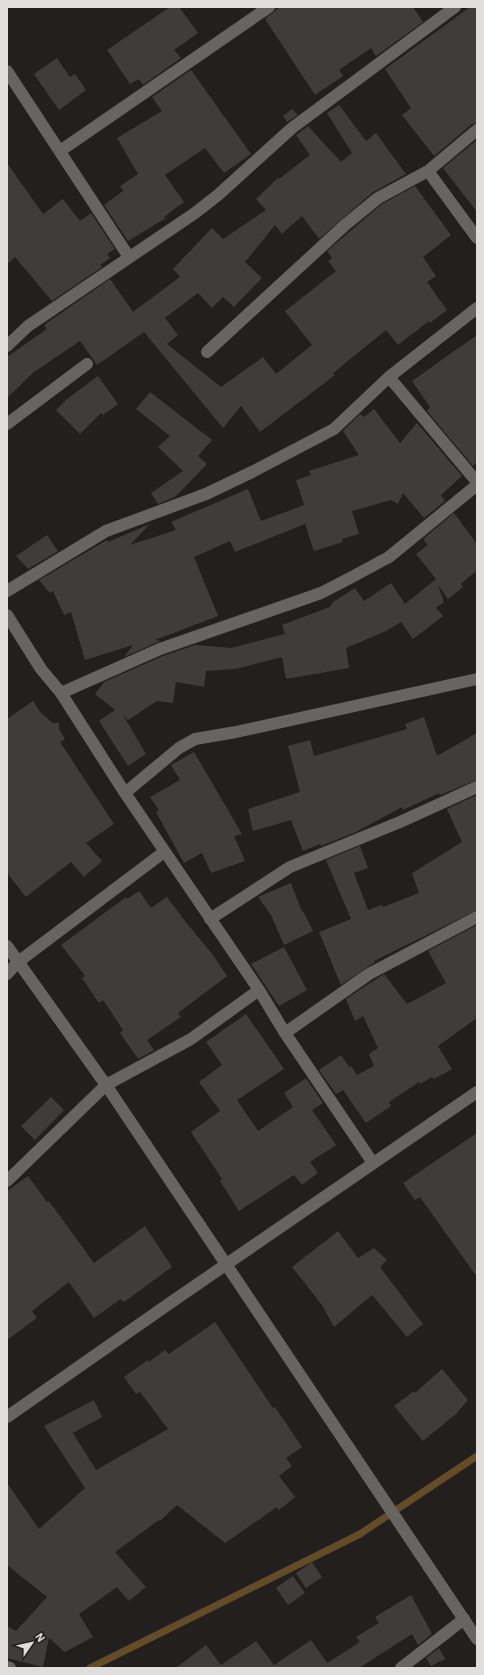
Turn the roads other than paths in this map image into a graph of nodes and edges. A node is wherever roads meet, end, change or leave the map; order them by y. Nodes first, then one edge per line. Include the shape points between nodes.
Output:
1 (269, 7) edge
2 (455, 7) edge
3 (7, 71) edge
4 (477, 130) edge
5 (60, 151) junction
6 (428, 171) junction
7 (477, 238) edge
8 (129, 257) junction
9 (477, 308) edge
10 (7, 346) edge
11 (207, 352) dead end
12 (87, 364) dead end
13 (389, 377) junction
14 (7, 424) edge
15 (477, 484) edge
16 (7, 591) edge
17 (7, 615) edge
18 (477, 679) edge
19 (61, 692) junction
20 (477, 787) edge
21 (125, 793) junction
22 (164, 852) junction
23 (477, 917) edge
24 (210, 919) junction
25 (7, 946) edge
26 (18, 962) junction
27 (7, 974) edge
28 (259, 990) junction
29 (285, 1033) junction
30 (106, 1085) junction
31 (477, 1092) edge
32 (373, 1163) junction
33 (7, 1181) edge
34 (225, 1265) junction
35 (7, 1417) edge
36 (464, 1619) junction
37 (477, 1639) edge
38 (7, 1667) edge
39 (10, 1668) edge
40 (401, 1668) edge

1 - 5 street
2 - 8 street via 292,128 218,196
3 - 5 street
4 - 6 street
5 - 8 street
6 - 7 street
6 - 11 street via 378,198 345,225
8 - 10 street via 28,326
9 - 13 street
12 - 14 street
13 - 15 street
13 - 16 street via 334,429 206,494 106,532
15 - 19 street via 389,557 321,593 160,649
17 - 19 street via 41,669
18 - 21 street via 195,739 179,748
19 - 21 street
20 - 24 street via 290,867
21 - 22 street
22 - 24 street
22 - 26 street
23 - 29 street via 369,974
24 - 28 street
25 - 26 street
26 - 27 street
26 - 30 street
28 - 29 street
28 - 30 street via 191,1039
29 - 32 street
30 - 33 street
30 - 34 street
31 - 32 street
32 - 34 street
34 - 35 street
34 - 36 street
36 - 37 street
36 - 40 street
38 - 39 street

